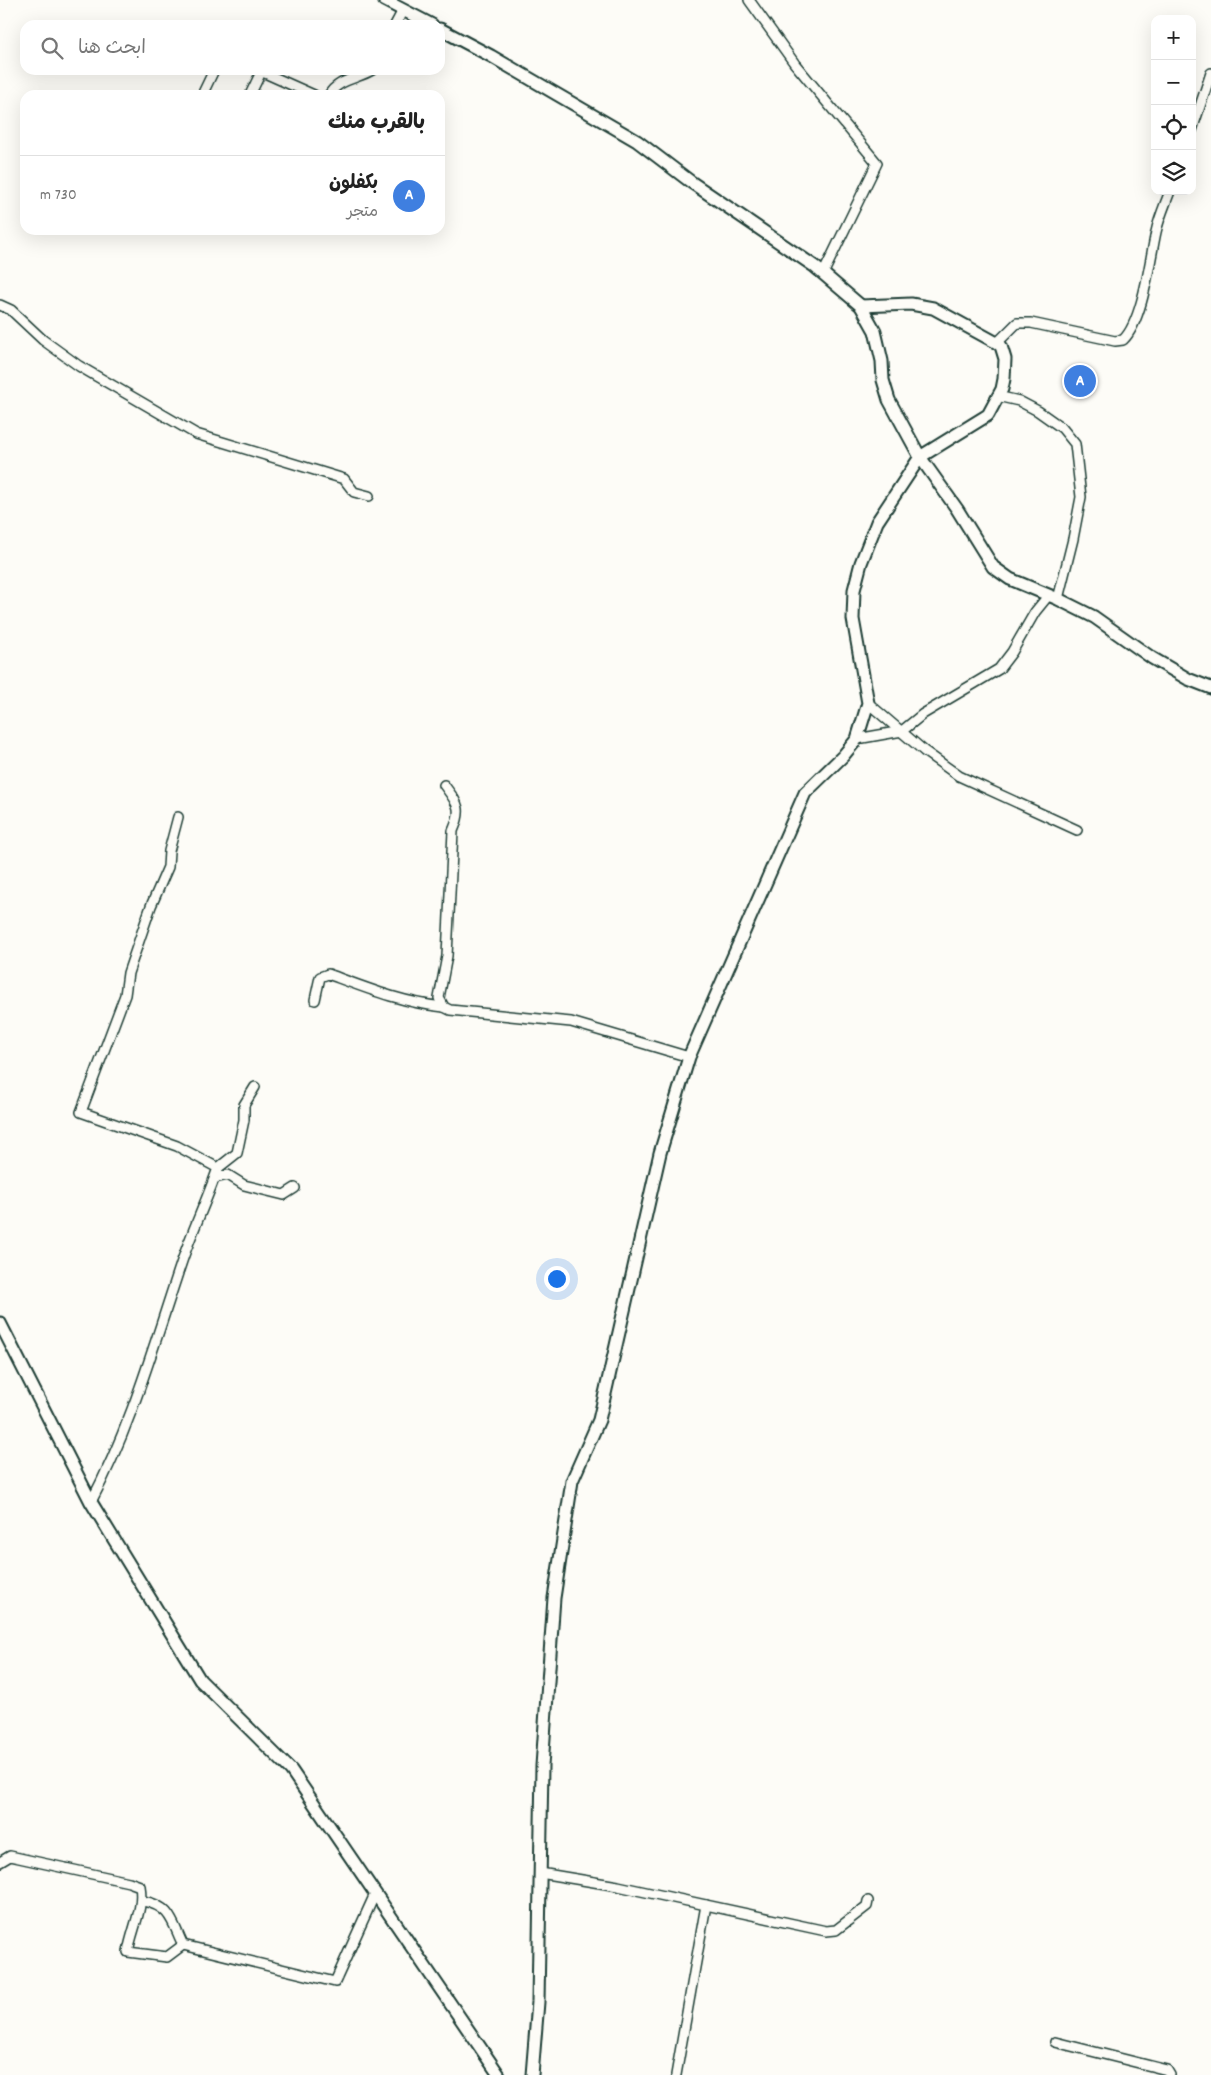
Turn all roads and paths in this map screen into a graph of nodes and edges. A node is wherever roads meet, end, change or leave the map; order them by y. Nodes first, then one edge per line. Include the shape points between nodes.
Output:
1 (384, 0) edge
2 (749, 0) edge
3 (403, 10) junction
4 (398, 20) edge
5 (422, 20) edge
6 (445, 32) edge
7 (1211, 73) edge
8 (212, 75) edge
9 (258, 75) edge
10 (269, 75) edge
11 (362, 75) edge
12 (204, 90) edge
13 (252, 90) edge
14 (303, 90) edge
15 (334, 90) edge
16 (1196, 118) edge
17 (1169, 195) edge
18 (823, 274) junction
19 (0, 305) edge
20 (861, 306) junction
21 (996, 343) junction
22 (997, 396) junction
23 (920, 457) junction
24 (369, 496) dead end
25 (1053, 597) junction
26 (1211, 688) edge
27 (868, 703) junction
28 (902, 731) junction
29 (857, 739) junction
30 (444, 785) dead end
31 (178, 818) dead end
32 (1078, 830) dead end
33 (315, 1000) dead end
34 (444, 1007) junction
35 (689, 1058) junction
36 (255, 1087) dead end
37 (218, 1168) junction
38 (215, 1178) junction
39 (295, 1188) dead end
40 (1, 1331) edge
41 (91, 1502) junction
42 (0, 1862) edge
43 (540, 1873) junction
44 (375, 1894) junction
45 (143, 1901) junction
46 (868, 1901) dead end
47 (706, 1905) junction
48 (183, 1945) junction
49 (1055, 2042) dead end
50 (499, 2075) edge
51 (532, 2075) edge
52 (676, 2075) edge
53 (1170, 2075) edge

1 - 3 street
2 - 18 street via 795,64 877,163
3 - 4 street
3 - 5 street
6 - 18 street via 637,140 691,182
7 - 16 street
8 - 12 street
9 - 13 street
10 - 14 street
11 - 15 street via 341,82
17 - 21 street via 1156,233 1138,312 1123,340 1017,323
18 - 20 street
19 - 24 street via 11,310 43,340 79,366 196,434 344,479 354,492
20 - 21 street via 911,304 932,308
20 - 23 street via 875,332 883,380 890,400
21 - 22 street via 1001,346 1005,359 1002,389
22 - 23 street via 988,415
22 - 25 street via 1019,401 1038,411 1062,428 1075,444 1080,497 1073,539
23 - 25 street via 993,567 1010,579
23 - 27 street via 877,522 854,590 853,619
25 - 26 street via 1094,617 1188,679
25 - 28 street via 1035,612 998,669 923,714
27 - 28 street
27 - 29 street
28 - 29 street
28 - 32 street via 958,776
29 - 35 street via 805,793
30 - 34 street via 459,805 459,813 452,831 446,956 439,998
31 - 37 street via 168,867 151,906 128,973 125,996 81,1112 177,1146
33 - 34 street via 320,977 328,974 389,996
34 - 35 street via 478,1014 571,1022
35 - 43 street via 660,1153 599,1420 572,1481 554,1598 542,1766
36 - 37 street via 244,1105 237,1153
37 - 38 street
38 - 39 street via 228,1175 244,1185 284,1195
38 - 41 street via 181,1262 158,1339 112,1459
40 - 41 street
41 - 44 street via 200,1680 290,1770
42 - 45 street via 10,1856 130,1882 140,1886
43 - 47 street
43 - 51 street via 538,2002
44 - 48 street via 336,1982
44 - 50 street
45 - 48 street via 157,1904 168,1913
45 - 48 street via 128,1952 167,1958
46 - 47 street via 868,1906 836,1930 826,1931
47 - 52 street
49 - 53 street via 1167,2070

